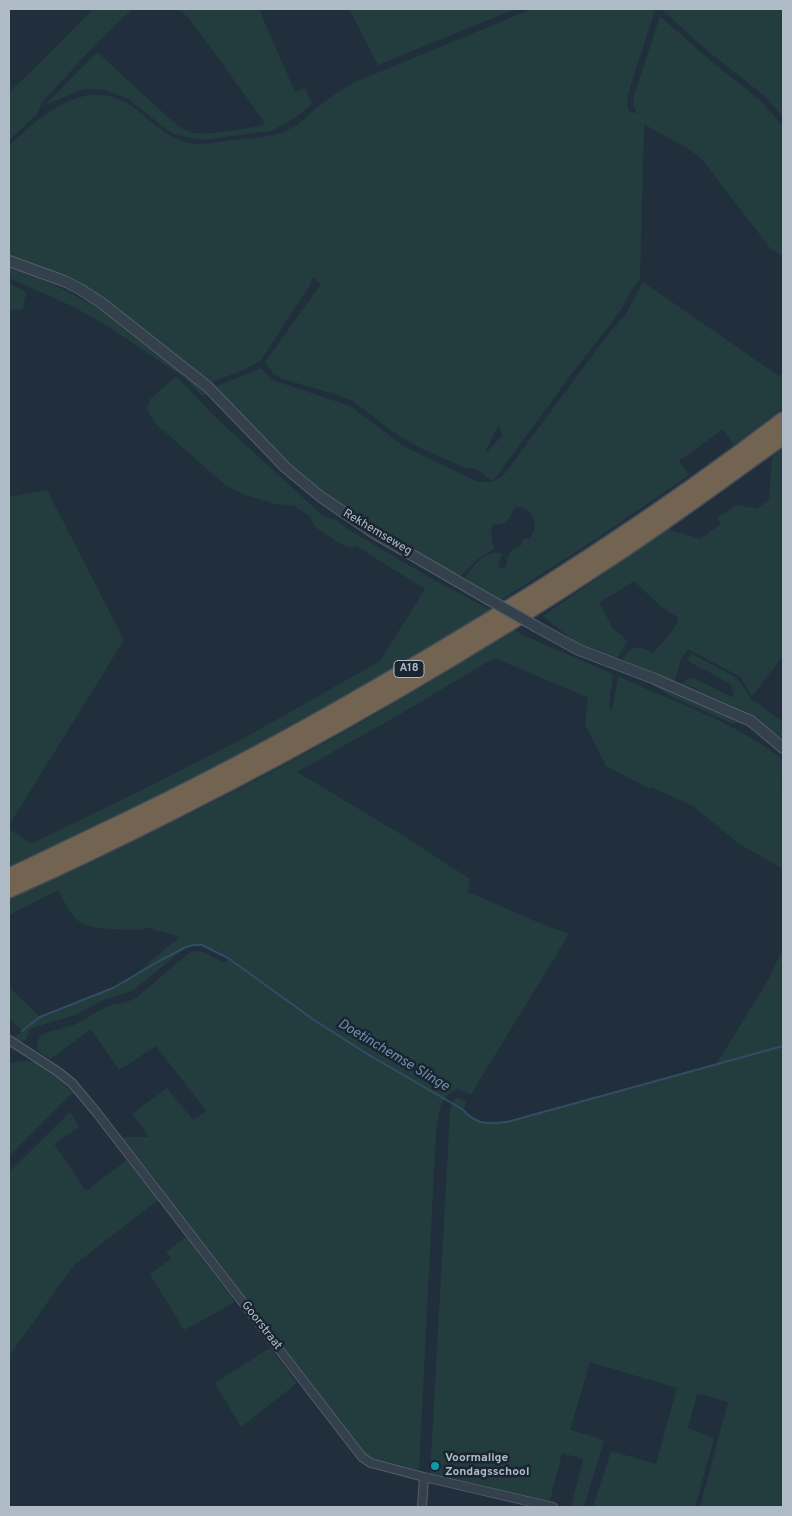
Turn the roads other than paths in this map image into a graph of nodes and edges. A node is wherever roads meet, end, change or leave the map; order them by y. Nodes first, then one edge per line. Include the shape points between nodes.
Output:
1 (9, 261) edge
2 (783, 420) edge
3 (783, 436) edge
4 (783, 748) edge
5 (9, 876) edge
6 (9, 890) edge
7 (9, 1040) edge
8 (424, 1477) junction
9 (422, 1507) edge
10 (553, 1507) edge

1 - 4 street, Rekhemseweg, bridge via 64,281 103,304 208,387 286,468 321,497 374,533 579,650 751,721
2 - 5 highway, A18 via 613,541 427,658 246,761
3 - 6 highway, A18 via 618,553 436,668 247,774
7 - 8 street, Goorstraat via 72,1083 362,1457 371,1463
8 - 9 street
8 - 10 street, Goorstraat

